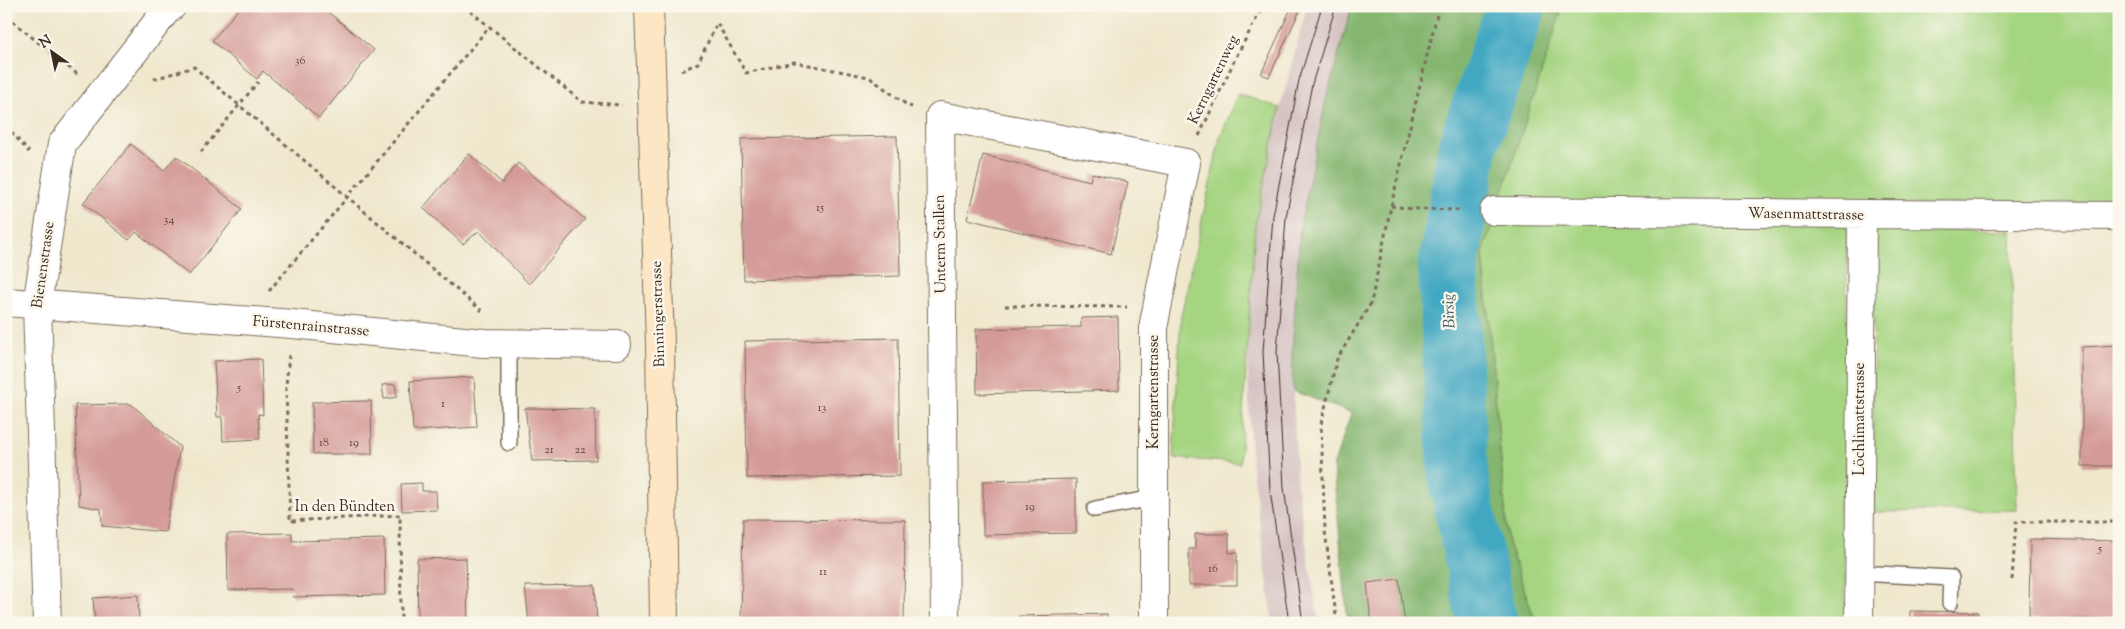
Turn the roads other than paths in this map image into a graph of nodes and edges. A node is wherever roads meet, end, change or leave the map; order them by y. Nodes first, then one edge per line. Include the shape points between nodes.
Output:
1 (172, 6) edge
2 (649, 6) edge
3 (1186, 164) joint
4 (1483, 211) road end
5 (1862, 215) junction
6 (2119, 216) edge
7 (6, 302) edge
8 (37, 305) junction
9 (508, 343) junction
10 (617, 345) dead end
11 (509, 443) dead end
12 (1153, 498) junction
13 (1096, 509) dead end
14 (1860, 573) junction
15 (1950, 603) dead end
16 (47, 623) edge
17 (664, 623) edge
18 (945, 623) edge
19 (1154, 623) edge
20 (1859, 623) edge

1 - 8 street, Bienenstrasse via 62,144
2 - 17 main road, Binningerstrasse via 660,354
3 - 12 street, Kerngartenstrasse via 1154,323
3 - 18 street, Unterm Stallen via 940,116
4 - 5 street, Wasenmattstrasse
5 - 6 street, Wasenmattstrasse
5 - 14 street, Löchlimattstrasse
7 - 8 street, Fürstenrainstrasse
8 - 9 street, Fürstenrainstrasse
8 - 16 street, Bienenstrasse
9 - 10 street, Fürstenrainstrasse
9 - 11 lane
12 - 13 lane
12 - 19 street, Kerngartenstrasse
14 - 15 lane via 1950,578
14 - 20 street, Löchlimattstrasse

